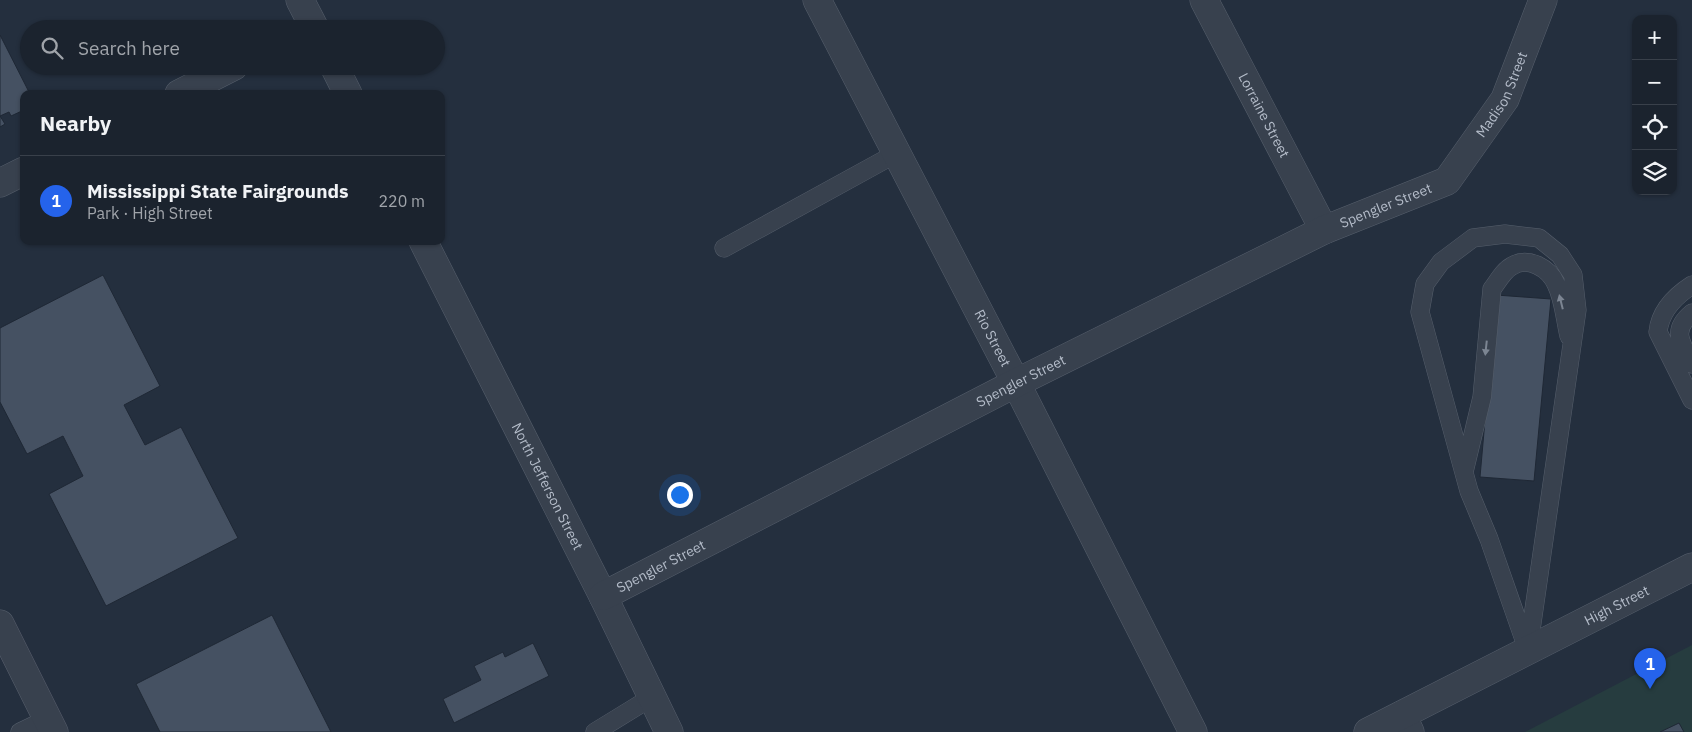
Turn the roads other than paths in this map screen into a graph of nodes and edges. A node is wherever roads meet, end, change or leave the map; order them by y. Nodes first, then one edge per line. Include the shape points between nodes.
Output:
1 (300, 0) edge
2 (817, 0) edge
3 (1204, 0) edge
4 (1543, 0) edge
5 (309, 20) edge
6 (216, 75) edge
7 (338, 75) edge
8 (187, 90) edge
9 (346, 90) edge
10 (897, 154) junction
11 (20, 173) edge
12 (1447, 181) joint
13 (0, 183) edge
14 (1324, 230) junction
15 (425, 245) edge
16 (724, 248) dead end
17 (1692, 285) edge
18 (1692, 313) edge
19 (1572, 349) junction
20 (1692, 364) edge
21 (1016, 383) junction
22 (1692, 400) edge
23 (1464, 474) junction
24 (1692, 568) edge
25 (603, 596) junction
26 (1, 629) edge
27 (1535, 647) junction
28 (652, 697) junction
29 (1406, 724) edge
30 (50, 726) edge
31 (20, 732) edge
32 (595, 732) edge
33 (669, 732) edge
34 (1193, 732) edge
35 (1368, 732) edge

1 - 5 street
2 - 10 street, Rio Street
3 - 14 street, Lorraine Street
4 - 12 street, Madison Street via 1505,98
6 - 8 street
7 - 9 street
10 - 16 lane
10 - 21 street, Rio Street
11 - 13 street
12 - 14 street, Spengler Street
14 - 21 street, Spengler Street
15 - 25 street, North Jefferson Street
17 - 22 lane via 1666,308 1659,321 1658,332
18 - 20 lane via 1684,320 1679,337
19 -> 23 lane via 1556,284 1548,272 1523,261 1511,266 1492,289 1482,396
19 - 23 lane via 1577,310 1573,275 1560,255 1539,238 1506,234 1473,238 1440,262 1425,284 1420,312
19 - 27 lane
21 - 25 street, Spengler Street
21 - 34 street, Rio Street
23 - 27 lane
24 - 27 street, High Street
25 - 28 street, North Jefferson Street
26 - 30 street
27 - 29 street, High Street
28 - 32 lane
28 - 33 street, North Jefferson Street
29 - 35 street, High Street
30 - 31 lane

